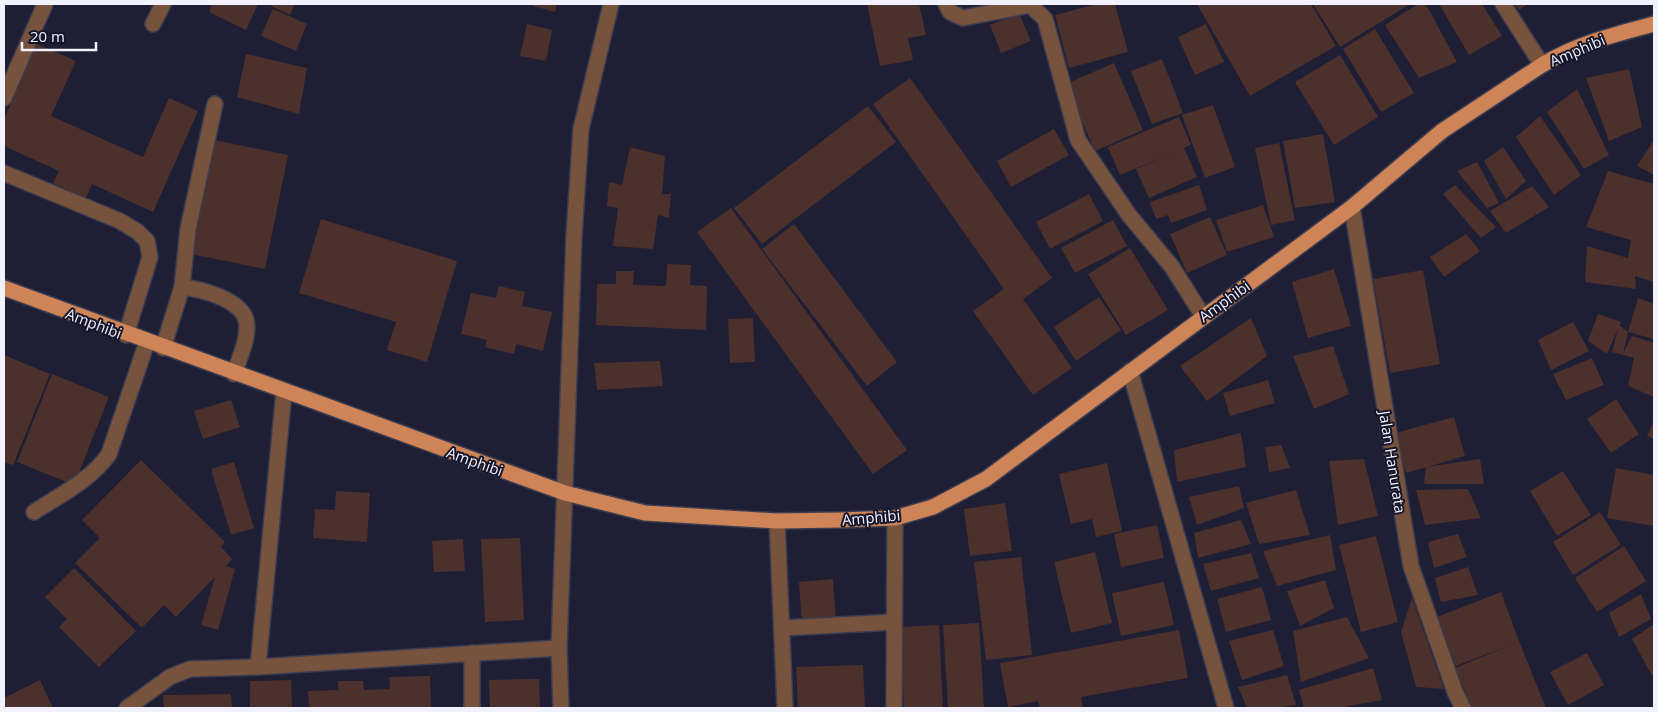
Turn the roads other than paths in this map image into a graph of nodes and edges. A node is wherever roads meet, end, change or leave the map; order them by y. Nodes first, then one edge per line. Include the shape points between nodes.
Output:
1 (45, 4) edge
2 (163, 4) edge
3 (612, 4) edge
4 (946, 4) edge
5 (1049, 4) edge
6 (1503, 4) edge
7 (1045, 19) junction
8 (153, 24) dead end
9 (1654, 24) edge
10 (1542, 65) junction
11 (4, 98) edge
12 (215, 104) dead end
13 (4, 173) edge
14 (1352, 207) junction
15 (4, 288) edge
16 (182, 288) junction
17 (1203, 316) junction
18 (126, 335) junction
19 (147, 342) junction
20 (163, 348) junction
21 (1130, 371) junction
22 (234, 374) junction
23 (284, 391) junction
24 (566, 493) junction
25 (34, 512) dead end
26 (895, 518) junction
27 (777, 521) junction
28 (894, 622) junction
29 (782, 628) junction
30 (559, 648) junction
31 (472, 653) junction
32 (258, 667) junction
33 (144, 701) edge
34 (127, 708) edge
35 (472, 708) edge
36 (561, 708) edge
37 (785, 708) edge
38 (894, 708) edge
39 (1226, 708) edge
40 (1463, 708) edge

1 - 11 street
2 - 8 street
3 - 24 street via 581,129 574,236
4 - 7 street via 950,12 964,18 1030,5
5 - 7 street
6 - 10 street
7 - 17 street via 1078,140 1129,215 1172,267
9 - 10 main road, Amphibi via 1598,40 1556,56
10 - 14 main road, Amphibi via 1442,131
12 - 16 street via 188,229
13 - 18 street via 120,221 147,242 150,257
14 - 17 main road, Amphibi
14 - 40 street, Jalan Hanurata via 1411,566
15 - 18 main road, Amphibi
16 - 20 street
16 - 22 street via 207,292 229,302 241,312 246,321 246,337
17 - 21 main road, Amphibi
18 - 19 main road, Amphibi
19 - 20 main road, Amphibi
19 - 25 street via 109,454 89,476
20 - 22 main road, Amphibi
21 - 26 main road, Amphibi via 986,479 933,507
21 - 39 street
22 - 23 main road, Amphibi
23 - 24 main road, Amphibi
23 - 32 street
24 - 27 main road, Amphibi via 646,514
24 - 30 street
26 - 27 main road, Amphibi
26 - 28 street
27 - 29 street
28 - 29 street
28 - 38 street
29 - 37 street
30 - 31 street
30 - 36 street
31 - 32 street
31 - 35 street
32 - 33 street via 190,669 170,677
33 - 34 street

